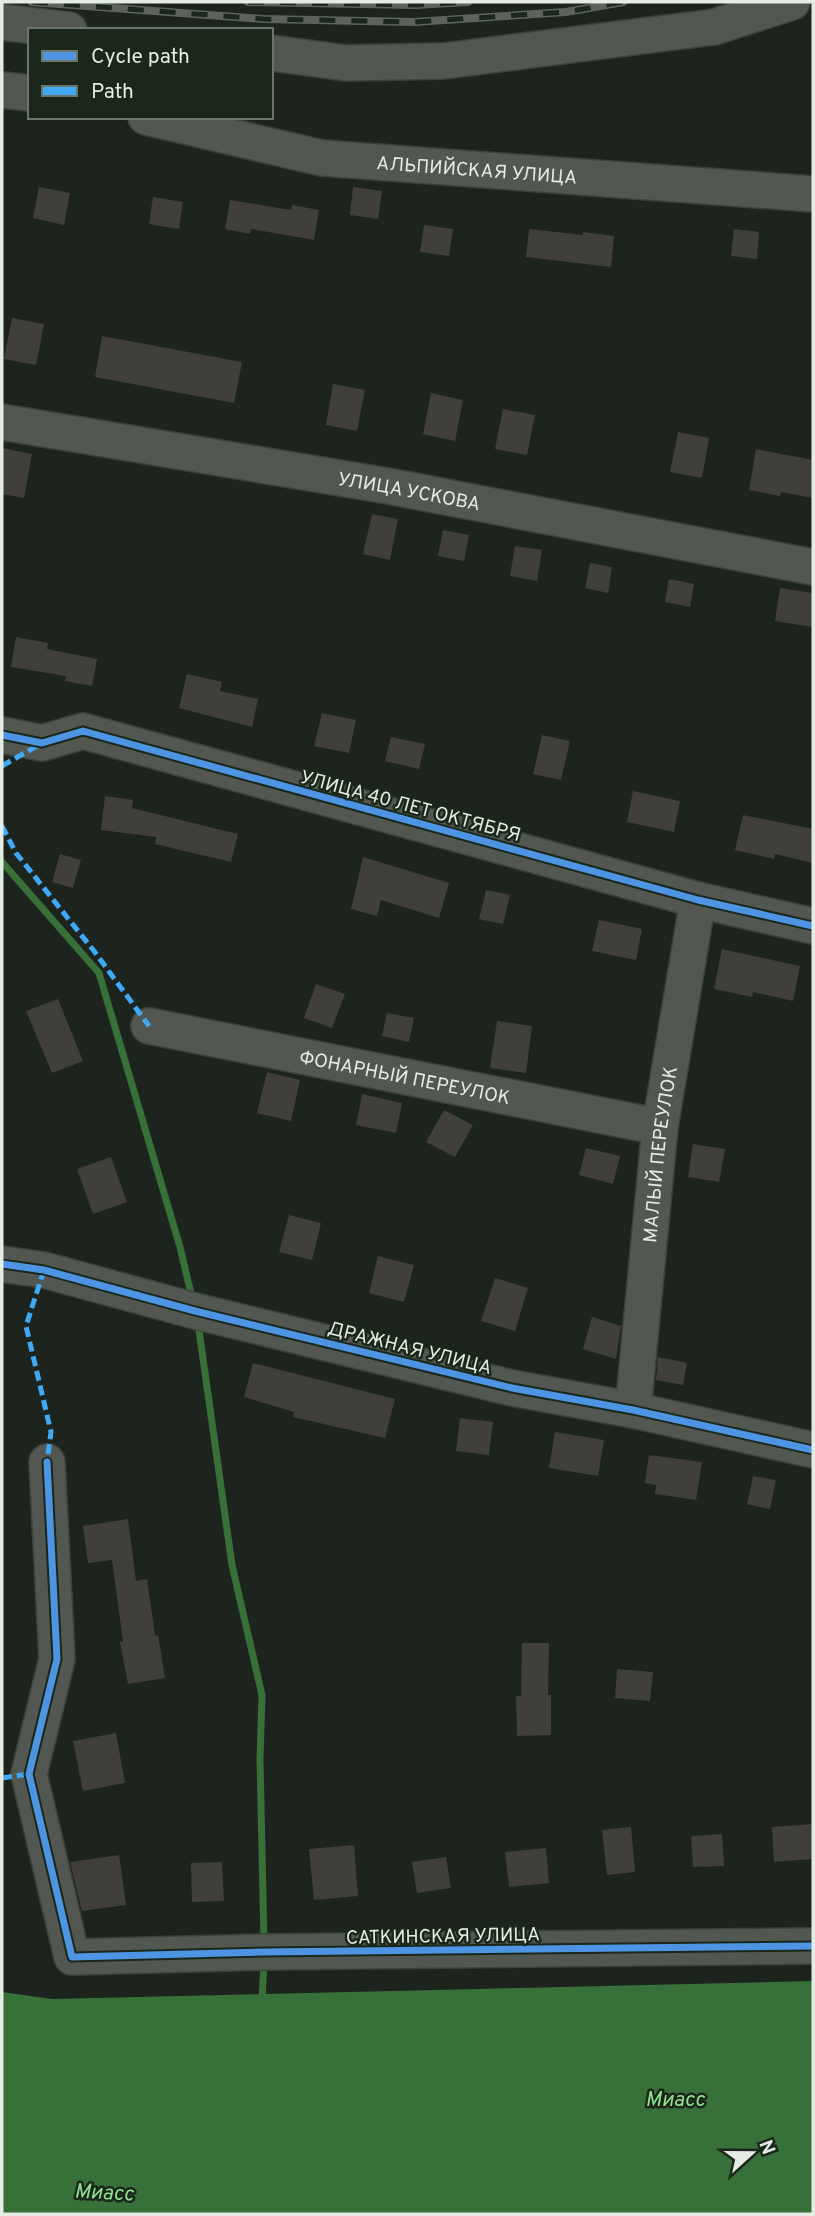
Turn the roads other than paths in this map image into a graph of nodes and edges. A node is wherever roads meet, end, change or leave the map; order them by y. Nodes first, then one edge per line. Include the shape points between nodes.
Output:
1 (792, 2) edge
2 (2, 22) edge
3 (52, 28) edge
4 (273, 53) edge
5 (2, 90) edge
6 (28, 93) edge
7 (155, 119) edge
8 (813, 194) edge
9 (2, 422) edge
10 (813, 567) edge
11 (2, 735) edge
12 (698, 900) junction
13 (813, 926) edge
14 (149, 1026) dead end
15 (660, 1128) junction
16 (2, 1264) edge
17 (634, 1410) junction
18 (813, 1450) edge
19 (47, 1462) dead end
20 (813, 1946) edge

1 - 4 street via 714,27 444,61 346,63
2 - 3 street
5 - 6 street
7 - 8 street, АЛЬПИЙСКАЯ УЛИЦА via 322,158
9 - 10 street, УЛИЦА УСКОВА via 388,486
11 - 12 street, УЛИЦА 40 ЛЕТ ОКТЯБРЯ via 42,743 83,731
12 - 13 street, УЛИЦА 40 ЛЕТ ОКТЯБРЯ
12 - 15 street, МАЛЫЙ ПЕРЕУЛОК
14 - 15 street, ФОНАРНЫЙ ПЕРЕУЛОК
15 - 17 street, МАЛЫЙ ПЕРЕУЛОК
16 - 17 street, ДРАЖНАЯ УЛИЦА via 44,1270 512,1388
17 - 18 street, ДРАЖНАЯ УЛИЦА
19 - 20 street, САТКИНСКАЯ УЛИЦА via 57,1659 29,1774 72,1957

